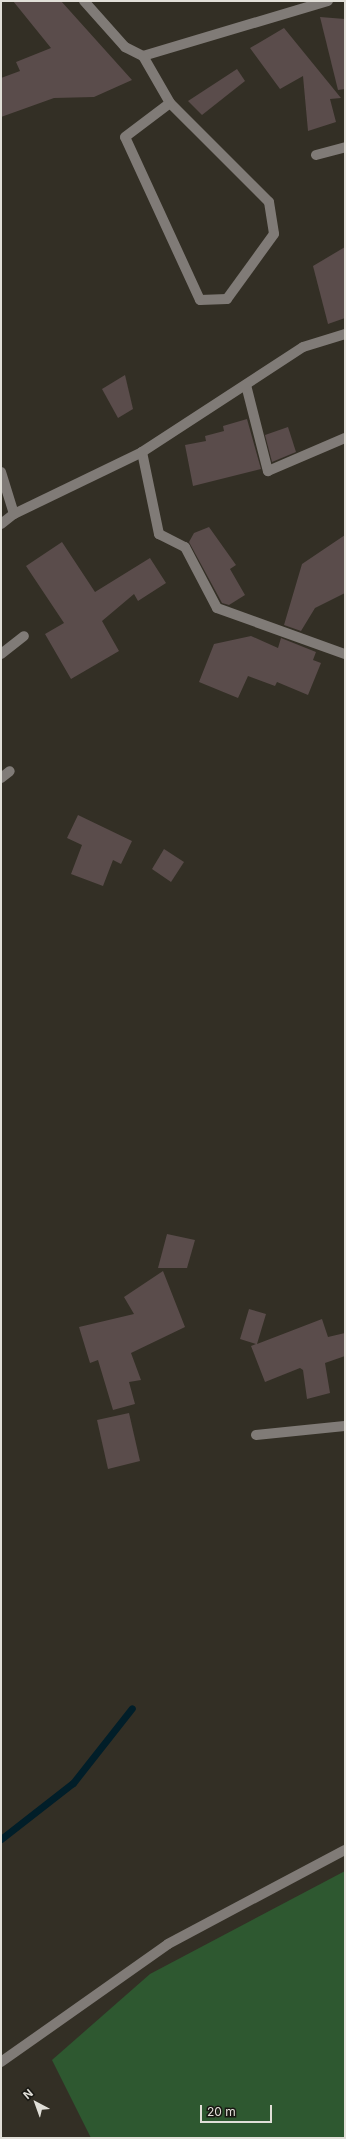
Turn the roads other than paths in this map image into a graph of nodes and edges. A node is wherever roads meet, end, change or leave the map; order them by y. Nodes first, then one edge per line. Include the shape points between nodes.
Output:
1 (84, 1) edge
2 (328, 1) edge
3 (143, 56) junction
4 (170, 103) junction
5 (345, 147) edge
6 (316, 155) dead end
7 (345, 334) edge
8 (246, 385) junction
9 (345, 438) edge
10 (142, 452) junction
11 (1, 472) edge
12 (14, 514) junction
13 (1, 524) edge
14 (24, 636) dead end
15 (1, 654) edge
16 (345, 654) edge
17 (10, 771) dead end
18 (1, 778) edge
19 (345, 1426) edge
20 (256, 1435) dead end
21 (345, 1850) edge
22 (1, 2062) edge

1 - 3 street via 125,47
2 - 3 street
3 - 4 street
4 - 4 street via 268,202 274,234 227,299 200,300 125,137
5 - 6 street
7 - 8 street via 304,347
8 - 9 street via 268,471
8 - 10 street
10 - 12 street
10 - 16 street via 159,534 185,547 217,608
11 - 12 street
12 - 13 street
14 - 15 street
17 - 18 street
19 - 20 street
21 - 22 street via 168,1944

